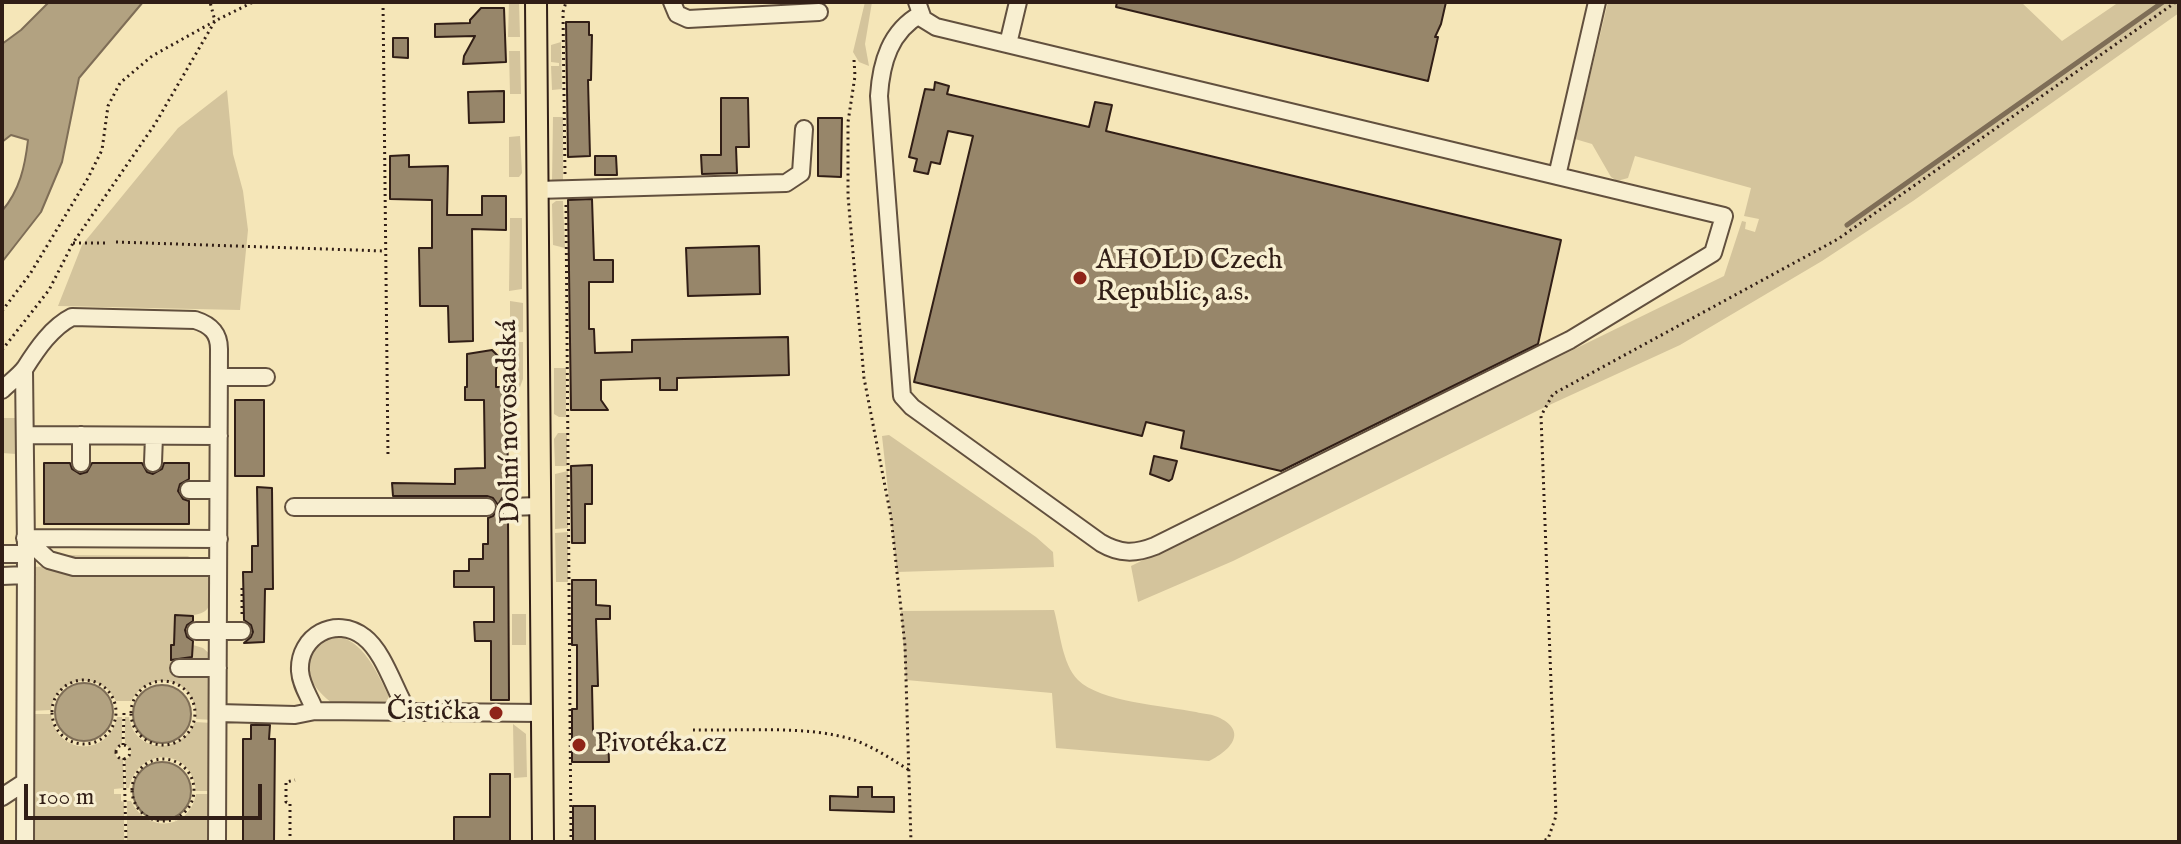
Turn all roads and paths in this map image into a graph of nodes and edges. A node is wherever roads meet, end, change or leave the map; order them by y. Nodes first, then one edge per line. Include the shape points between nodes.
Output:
1 (210, 2) edge
2 (253, 2) edge
3 (383, 2) edge
4 (536, 2) edge
5 (566, 2) edge
6 (672, 2) edge
7 (1018, 2) edge
8 (1597, 2) edge
9 (2176, 2) edge
10 (919, 8) edge
11 (819, 12) dead end
12 (215, 21) junction
13 (1008, 44) junction
14 (854, 60) dead end
15 (804, 129) dead end
16 (1557, 176) junction
17 (566, 189) junction
18 (537, 190) junction
19 (116, 242) dead end
20 (73, 243) junction
21 (107, 243) dead end
22 (385, 251) junction
23 (2, 311) edge
24 (2, 350) edge
25 (24, 369) junction
26 (219, 377) junction
27 (266, 377) dead end
28 (2, 390) edge
29 (26, 435) junction
30 (81, 435) junction
31 (154, 436) junction
32 (219, 436) junction
33 (388, 457) dead end
34 (81, 463) dead end
35 (153, 463) dead end
36 (189, 490) dead end
37 (218, 490) junction
38 (540, 506) junction
39 (294, 507) dead end
40 (487, 507) dead end
41 (508, 507) dead end
42 (219, 539) junction
43 (26, 546) junction
44 (2, 554) edge
45 (218, 567) junction
46 (26, 575) junction
47 (2, 576) edge
48 (242, 588) dead end
49 (196, 631) dead end
50 (218, 631) junction
51 (242, 631) joint
52 (179, 668) dead end
53 (218, 668) junction
54 (315, 711) junction
55 (408, 712) junction
56 (124, 713) junction
57 (131, 713) junction
58 (218, 713) junction
59 (542, 713) junction
60 (116, 714) junction
61 (693, 730) dead end
62 (123, 745) junction
63 (124, 758) junction
64 (909, 770) junction
65 (295, 780) dead end
66 (25, 782) junction
67 (125, 790) junction
68 (131, 790) junction
69 (117, 791) dead end
70 (2, 797) edge
71 (1549, 841) edge
72 (25, 842) edge
73 (126, 842) edge
74 (217, 842) edge
75 (290, 842) edge
76 (543, 842) edge
77 (571, 842) edge
78 (911, 842) edge
79 (1539, 842) edge

1 - 12 path
2 - 12 path
3 - 22 path
4 - 18 main road, Dolní novosadská
5 - 17 path
6 - 11 street via 677,14 688,19
7 - 13 street
8 - 16 street
9 - 71 path via 1838,239 1553,394 1541,416 1556,816
10 - 13 street via 936,27
10 - 16 street via 892,42 879,96 902,396 1101,543 1121,552 1155,546 1556,347 1713,253 1724,216
12 - 20 path via 155,124
12 - 23 path via 152,56 120,83 108,106 95,164
13 - 16 street
14 - 64 path via 848,196 864,378 891,517 905,646
15 - 17 street via 801,173 786,183
17 - 18 street
17 - 77 path
18 - 38 main road, Dolní novosadská
19 - 22 path
20 - 21 path
20 - 24 path via 49,290
22 - 33 path
25 - 26 street via 72,317 189,320 205,324 217,335
25 - 28 street
25 - 29 street
26 - 27 street
26 - 32 street via 227,416
29 - 30 street
29 - 43 street
30 - 31 street
30 - 34 street
31 - 32 street
31 - 35 street
32 - 37 street via 227,459
36 - 37 street
37 - 42 street
38 - 41 street
38 - 59 main road, Dolní novosadská
39 - 40 street
42 - 43 street
42 - 45 street
43 - 44 street
43 - 45 street via 74,567
43 - 46 street
45 - 50 street
46 - 47 street
46 - 66 street
48 - 51 path
49 - 50 street
50 - 51 street
50 - 53 street
52 - 53 street
53 - 58 street
54 - 55 street via 365,706
54 - 55 street via 301,680 300,661 313,636 337,629 359,633 371,643
54 - 58 street
55 - 59 street
56 - 57 path
56 - 60 path
56 - 62 path
57 - 57 path via 134,698 159,681 179,685 195,711 190,731 162,746 141,738
58 - 74 street
59 - 76 main road, Dolní novosadská
60 - 60 path via 108,734 78,744 60,733 52,712 65,687 84,681 104,687
61 - 64 path via 815,733 853,740
62 - 63 path via 130,751
62 - 63 path via 117,752
63 - 67 path
64 - 78 path
65 - 75 path via 286,782
66 - 70 street
66 - 72 street
67 - 68 path
67 - 69 path
67 - 73 path
68 - 68 path via 142,814 161,822 188,809 194,789 179,763 159,759 141,767
71 - 79 path

